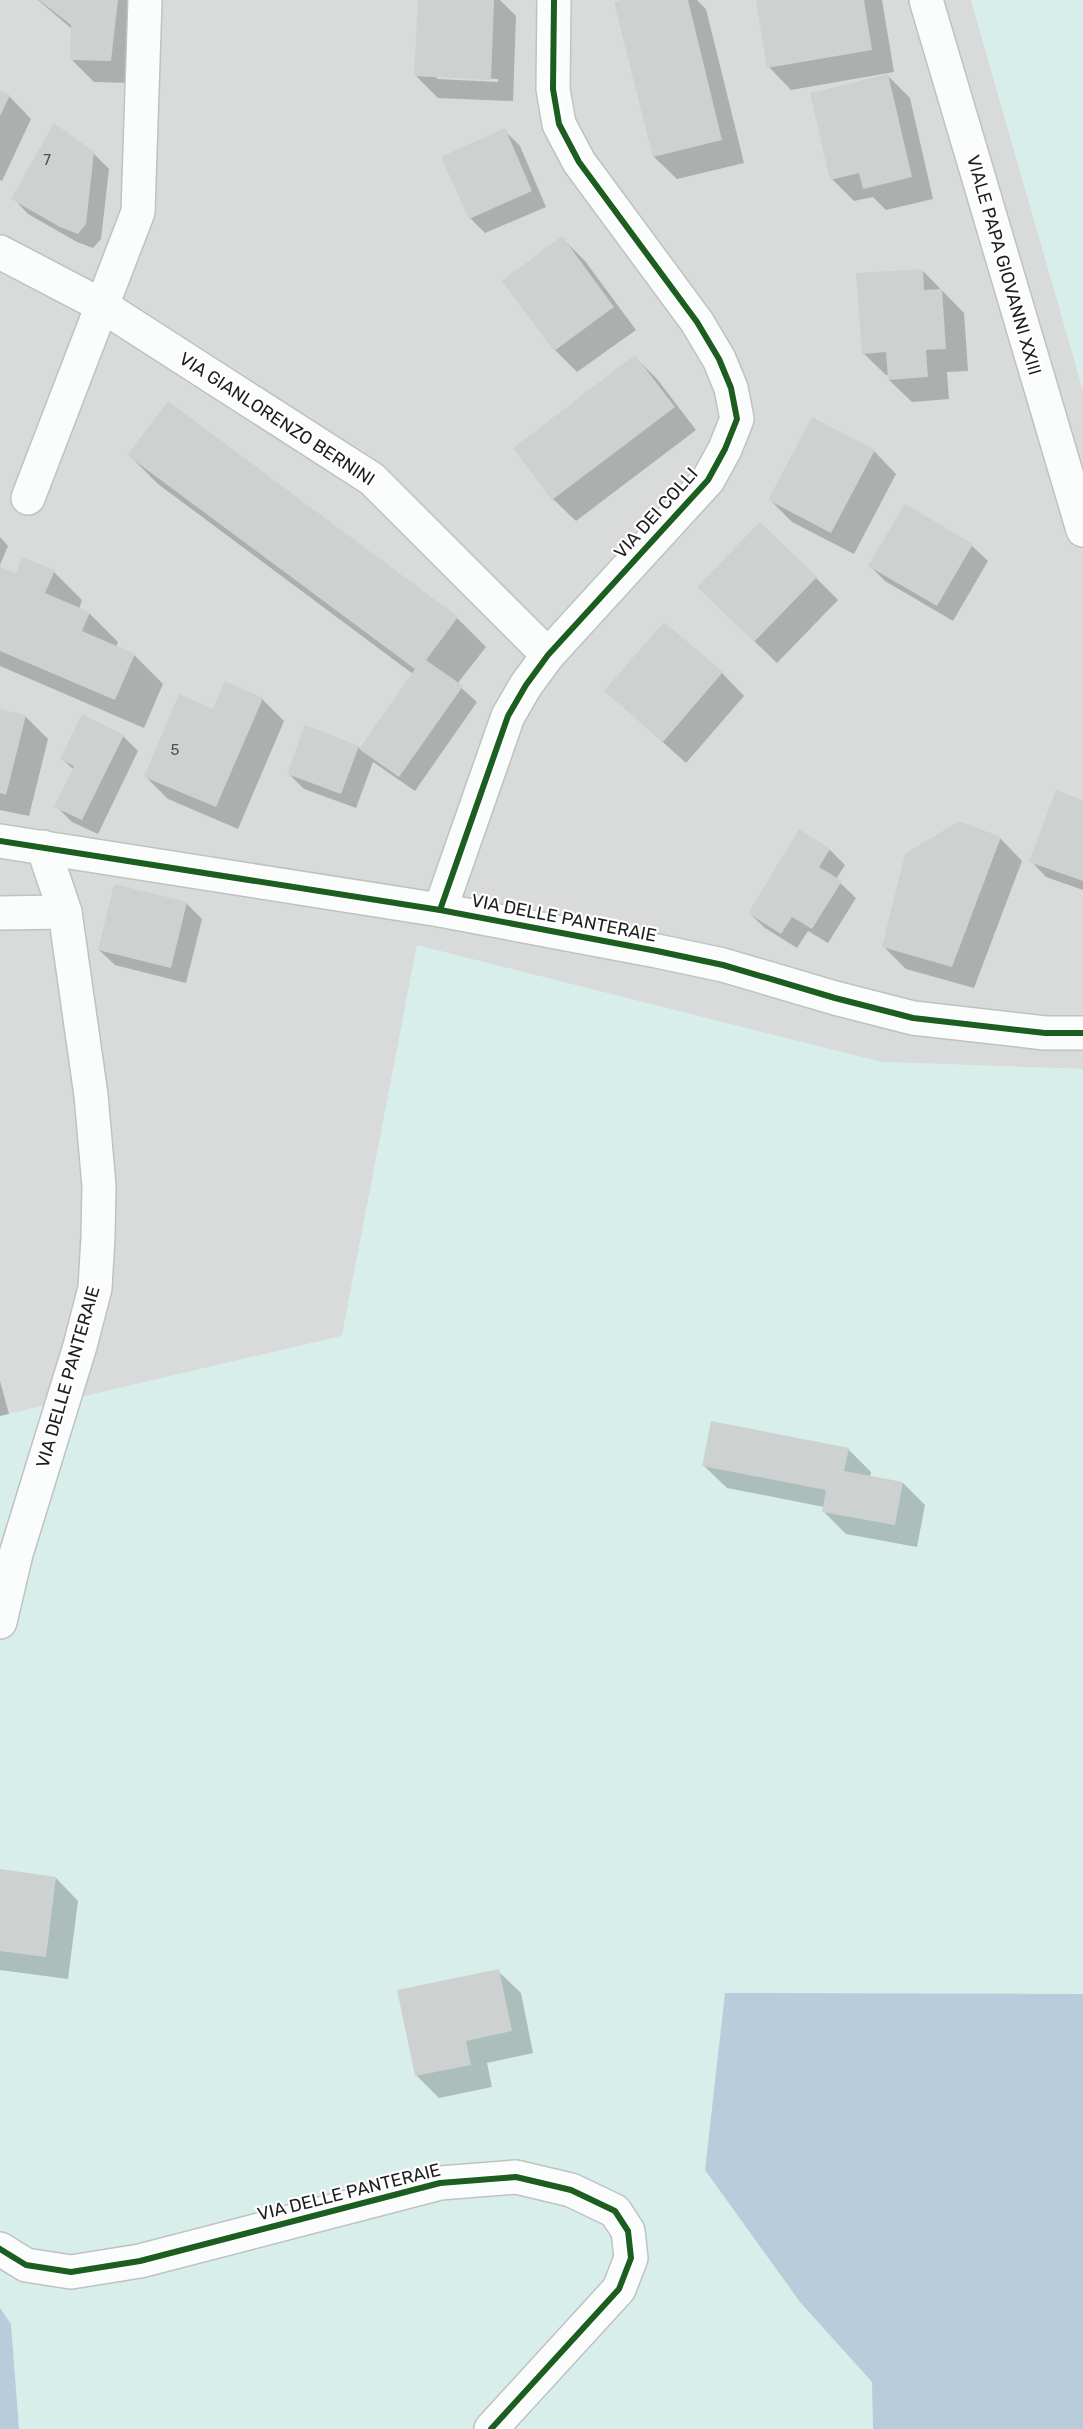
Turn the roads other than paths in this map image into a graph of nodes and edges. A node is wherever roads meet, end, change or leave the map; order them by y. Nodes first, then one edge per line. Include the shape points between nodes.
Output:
1 (145, 0) edge
2 (554, 0) edge
3 (926, 0) edge
4 (0, 252) edge
5 (101, 305) junction
6 (28, 498) dead end
7 (1083, 530) edge
8 (548, 655) junction
9 (0, 841) edge
10 (43, 847) junction
11 (440, 910) junction
12 (65, 912) junction
13 (0, 913) edge
14 (1083, 1034) edge
15 (0, 1622) edge
16 (0, 2249) edge
17 (491, 2429) edge

1 - 5 street via 138,212
2 - 8 street, VIA DEI COLLI via 553,89 559,124 579,162 697,322 731,388 736,419 708,480
3 - 7 street, VIALE PAPA GIOVANNI XXIII
4 - 5 street, VIA GIANLORENZO BERNINI
5 - 6 street
5 - 8 street, VIA GIANLORENZO BERNINI via 372,479
8 - 11 street, VIA DEI COLLI via 508,716
9 - 10 street, VIA DELLE PANTERAIE
10 - 11 street, VIA DELLE PANTERAIE
10 - 12 street, VIA DELLE PANTERAIE
11 - 14 street, VIA DELLE PANTERAIE via 723,965 913,1018
12 - 13 street
12 - 15 street, VIA DELLE PANTERAIE via 91,1095 99,1186 95,1288 16,1554
16 - 17 street, VIA DELLE PANTERAIE via 26,2265 71,2271 140,2261 440,2182 516,2177 572,2190 615,2211 628,2231 631,2258 619,2289

